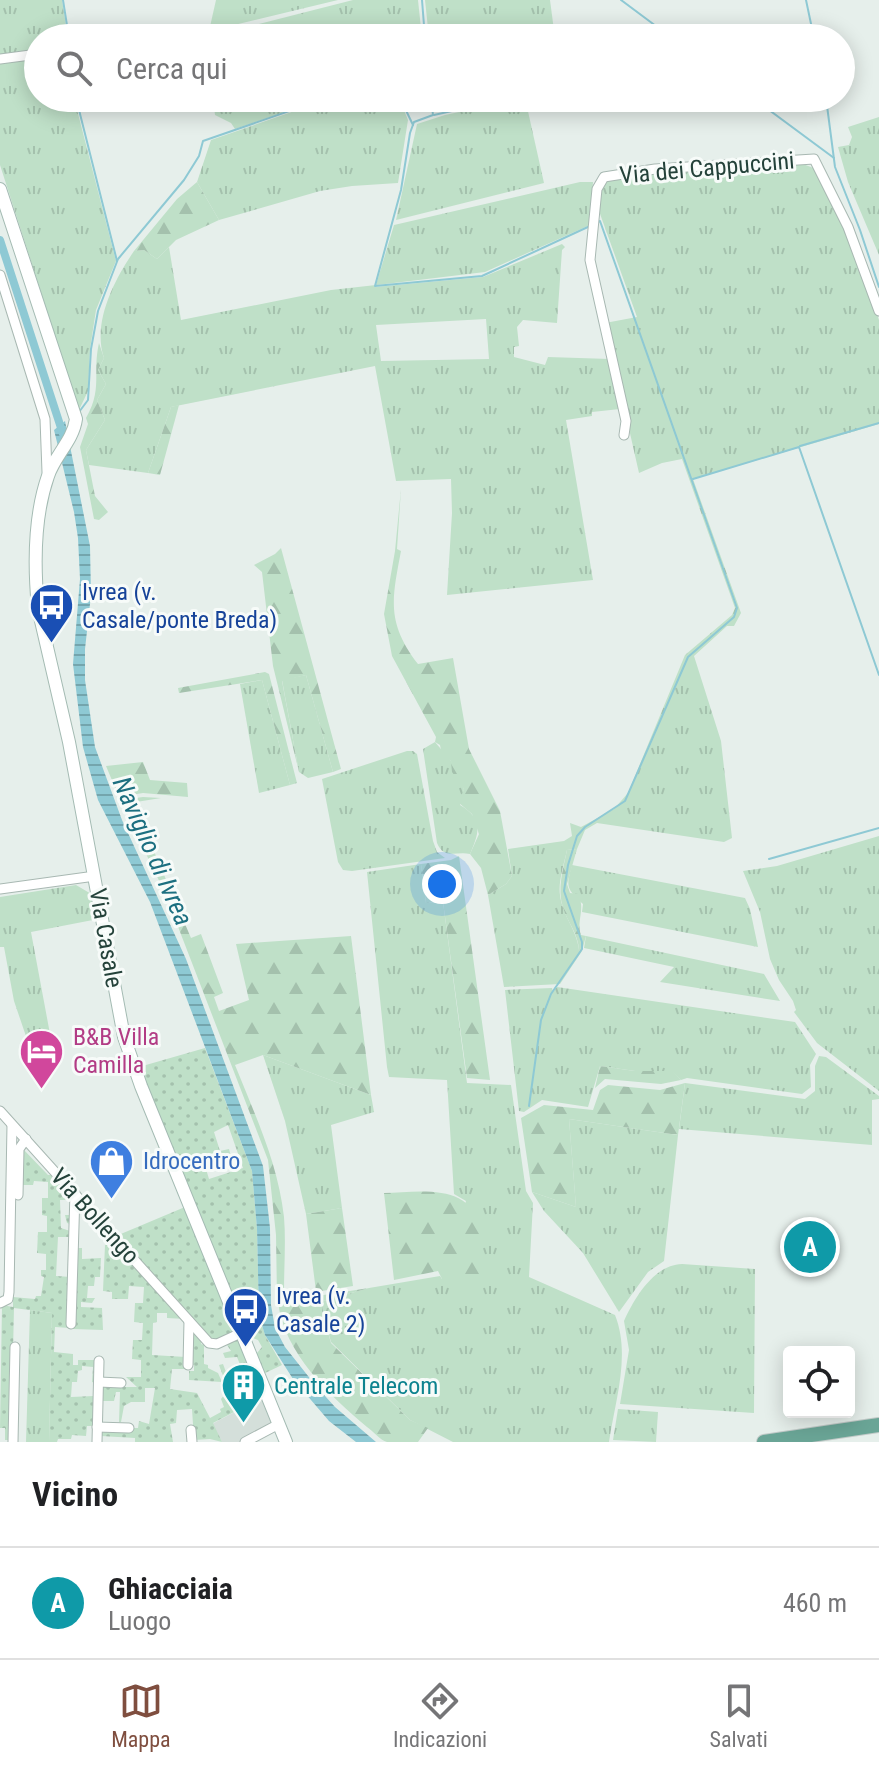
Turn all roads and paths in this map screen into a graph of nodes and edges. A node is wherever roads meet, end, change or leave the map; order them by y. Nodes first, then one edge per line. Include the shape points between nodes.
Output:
1 (24, 56) edge
2 (0, 59) edge
3 (0, 189) edge
4 (0, 275) edge
5 (879, 311) edge
6 (624, 435) dead end
7 (48, 475) junction
8 (95, 876) junction
9 (0, 889) edge
10 (0, 1111) edge
11 (12, 1125) junction
12 (26, 1139) junction
13 (75, 1193) junction
14 (15, 1294) dead end
15 (0, 1303) edge
16 (189, 1321) junction
17 (71, 1324) dead end
18 (243, 1332) junction
19 (15, 1347) dead end
20 (99, 1361) dead end
21 (188, 1365) dead end
22 (103, 1380) junction
23 (121, 1383) dead end
24 (279, 1424) junction
25 (879, 1425) edge
26 (97, 1427) junction
27 (129, 1428) dead end
28 (191, 1430) dead end
29 (13, 1442) edge
30 (97, 1442) edge
31 (192, 1442) edge
32 (245, 1442) edge
33 (286, 1442) edge
34 (764, 1442) edge

1 - 2 street
3 - 7 main road, Via Casale via 76,419
4 - 7 street, Via Casale via 45,419
5 - 6 street, Via dei Cappuccini via 848,227 814,159 604,177 597,189 590,260 626,421
7 - 8 main road, Via Casale via 40,511 38,608
8 - 9 street
8 - 18 main road, Via Casale via 131,1062
10 - 11 street, Via Bollengo
11 - 12 street, Via Bollengo
11 - 15 street via 9,1292
12 - 13 street, Via Bollengo
12 - 14 street via 19,1149
13 - 16 street, Via Bollengo
13 - 17 street
16 - 18 street, Via Bollengo via 213,1345
16 - 21 street
18 - 24 main road, Via Casale
19 - 29 street
20 - 22 street
22 - 23 street
22 - 26 street
24 - 32 street
24 - 33 main road, Via Casale
25 - 34 main road
26 - 27 street
26 - 30 street
28 - 31 street

